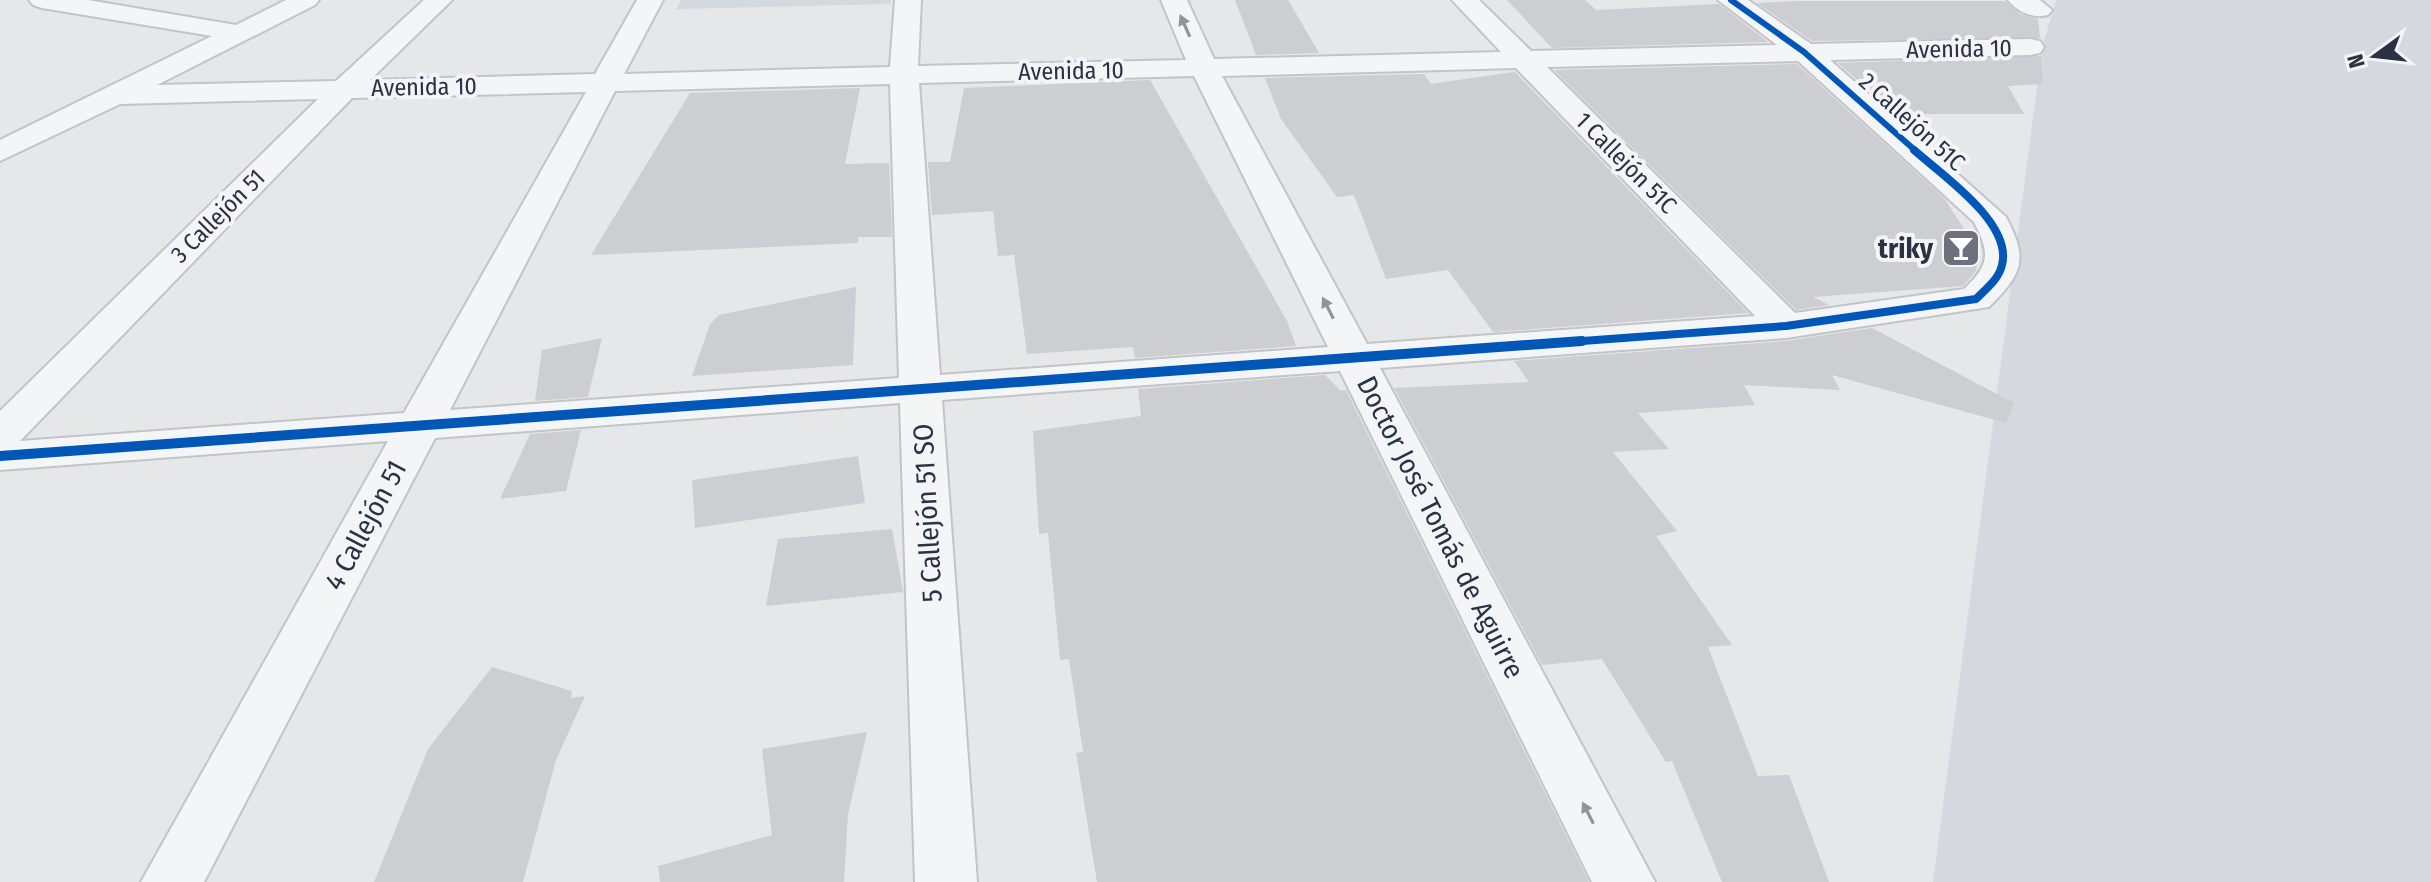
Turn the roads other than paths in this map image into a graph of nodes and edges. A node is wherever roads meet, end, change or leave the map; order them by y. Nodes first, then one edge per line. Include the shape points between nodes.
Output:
1 (42, 0) edge
2 (306, 0) edge
3 (439, 0) edge
4 (650, 0) edge
5 (908, 0) edge
6 (1174, 0) edge
7 (1465, 0) edge
8 (1731, 0) edge
9 (239, 33) junction
10 (2030, 47) dead end
11 (1804, 52) junction
12 (1523, 59) junction
13 (1204, 68) junction
14 (904, 75) junction
15 (605, 84) junction
16 (344, 89) junction
17 (113, 95) junction
18 (14, 134) edge
19 (0, 152) edge
20 (1786, 326) junction
21 (1354, 357) junction
22 (921, 389) junction
23 (420, 425) junction
24 (0, 436) edge
25 (0, 456) edge
26 (172, 882) edge
27 (946, 882) edge
28 (1624, 882) edge

1 - 9 street
2 - 9 street
3 - 16 street, 3 Callejón 51
4 - 15 street, 4 Callejón 51
5 - 14 street, 5 Callejón 51 SO
13 -> 6 street, Doctor José Tomás de Aguirre
7 - 12 street, 1 Callejón 51C
8 - 11 street, 2 Callejón 51C
9 - 17 street
10 - 11 street, Avenida 10
11 - 12 street, Avenida 10
11 - 20 street, 2 Callejón 51C via 1989,217 2005,246 1999,278 1976,299
12 - 13 street, Avenida 10
12 - 20 street, 1 Callejón 51C
13 - 14 street, Avenida 10
21 -> 13 street, Doctor José Tomás de Aguirre
14 - 15 street, Avenida 10
14 - 22 street, 5 Callejón 51 SO
15 - 16 street, Avenida 10
15 - 23 street, 4 Callejón 51
16 - 17 street, Avenida 10
16 - 24 street, 3 Callejón 51
17 - 18 street
18 - 19 street
20 - 21 street
21 - 22 street
28 -> 21 street, Doctor José Tomás de Aguirre
22 - 23 street
22 - 27 street, 5 Callejón 51 SO
23 - 25 street
23 - 26 street, 4 Callejón 51

